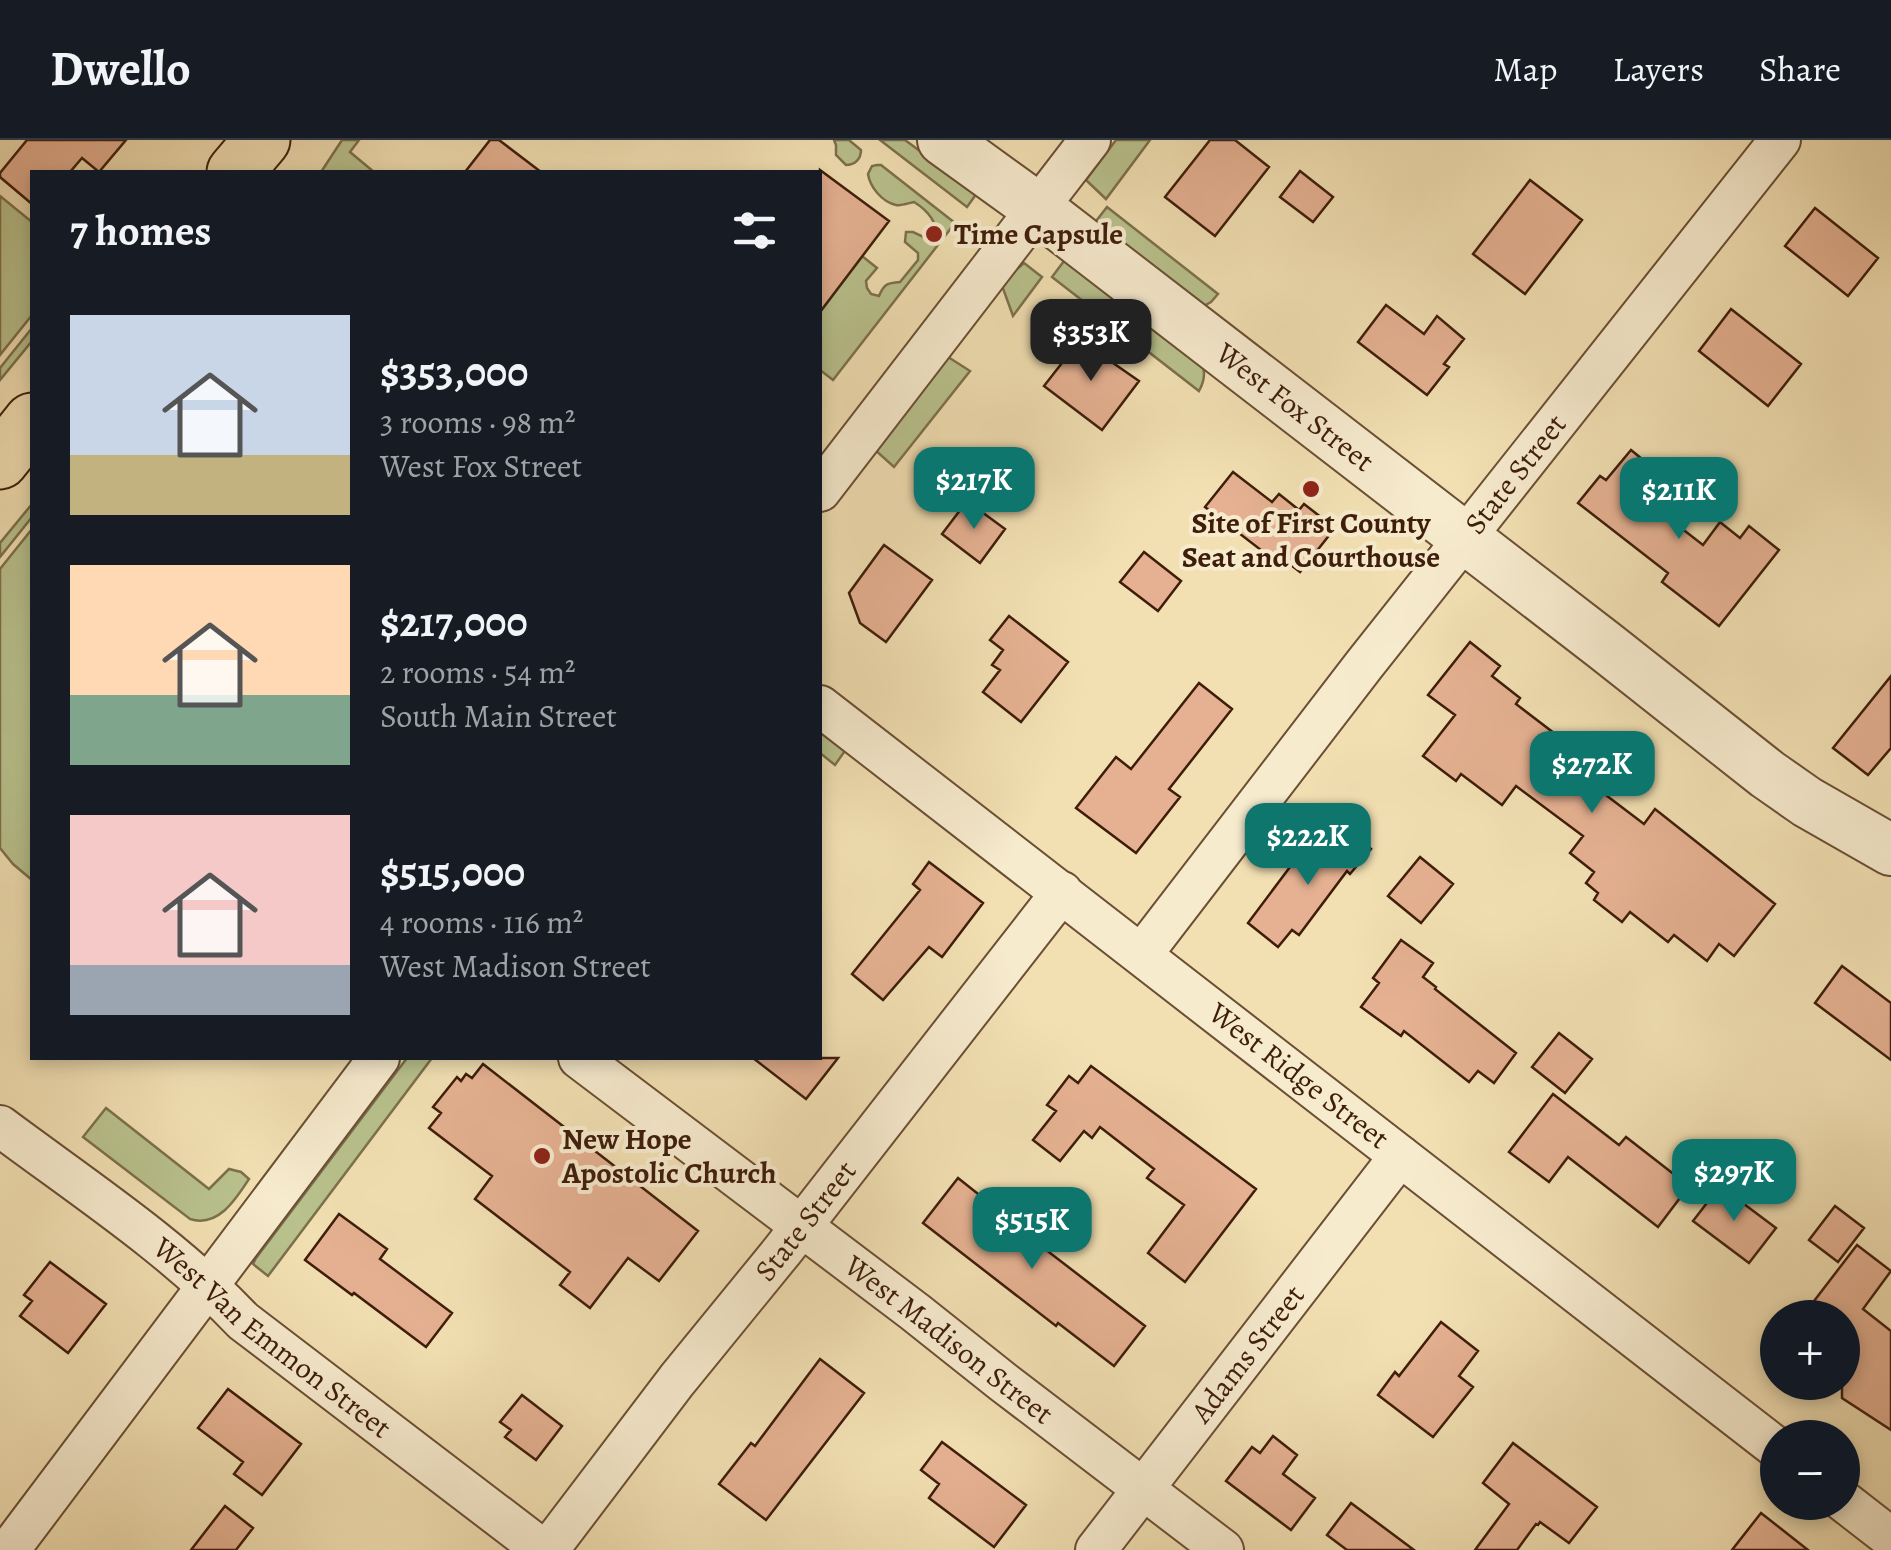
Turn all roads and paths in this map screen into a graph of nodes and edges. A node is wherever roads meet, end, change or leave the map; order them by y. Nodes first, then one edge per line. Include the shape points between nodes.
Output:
1 (262, 140) edge
2 (942, 140) edge
3 (1090, 140) edge
4 (1780, 140) edge
5 (237, 170) edge
6 (1036, 208) junction
7 (30, 424) edge
8 (0, 461) edge
9 (822, 488) edge
10 (1465, 540) junction
11 (822, 708) edge
12 (1891, 850) edge
13 (1062, 892) junction
14 (1142, 954) junction
15 (378, 1060) edge
16 (582, 1060) edge
17 (0, 1126) edge
18 (1400, 1156) junction
19 (801, 1225) junction
20 (208, 1284) junction
21 (1760, 1435) edge
22 (1144, 1489) junction
23 (1860, 1514) edge
24 (1891, 1538) edge
25 (8, 1550) edge
26 (546, 1550) edge
27 (1096, 1550) edge
28 (1224, 1550) edge

1 - 5 highway
2 - 6 street, West Fox Street
3 - 6 street
4 - 10 street, State Street
6 - 9 street
6 - 10 street, West Fox Street
7 - 8 highway
10 - 12 street, West Fox Street via 1767,774
10 - 14 street, State Street
11 - 13 street, West Ridge Street
13 - 14 street, West Ridge Street
13 - 19 street, State Street
14 - 18 street, West Ridge Street
15 - 20 street
16 - 19 street, West Madison Street
17 - 20 street, West Van Emmon Street
18 - 21 street, West Ridge Street
18 - 22 street, Adams Street
19 - 22 street, West Madison Street
19 - 26 street, State Street
20 - 25 street
20 - 26 street, West Van Emmon Street via 243,1321
22 - 27 street, Adams Street
22 - 28 street, West Madison Street
23 - 24 street

